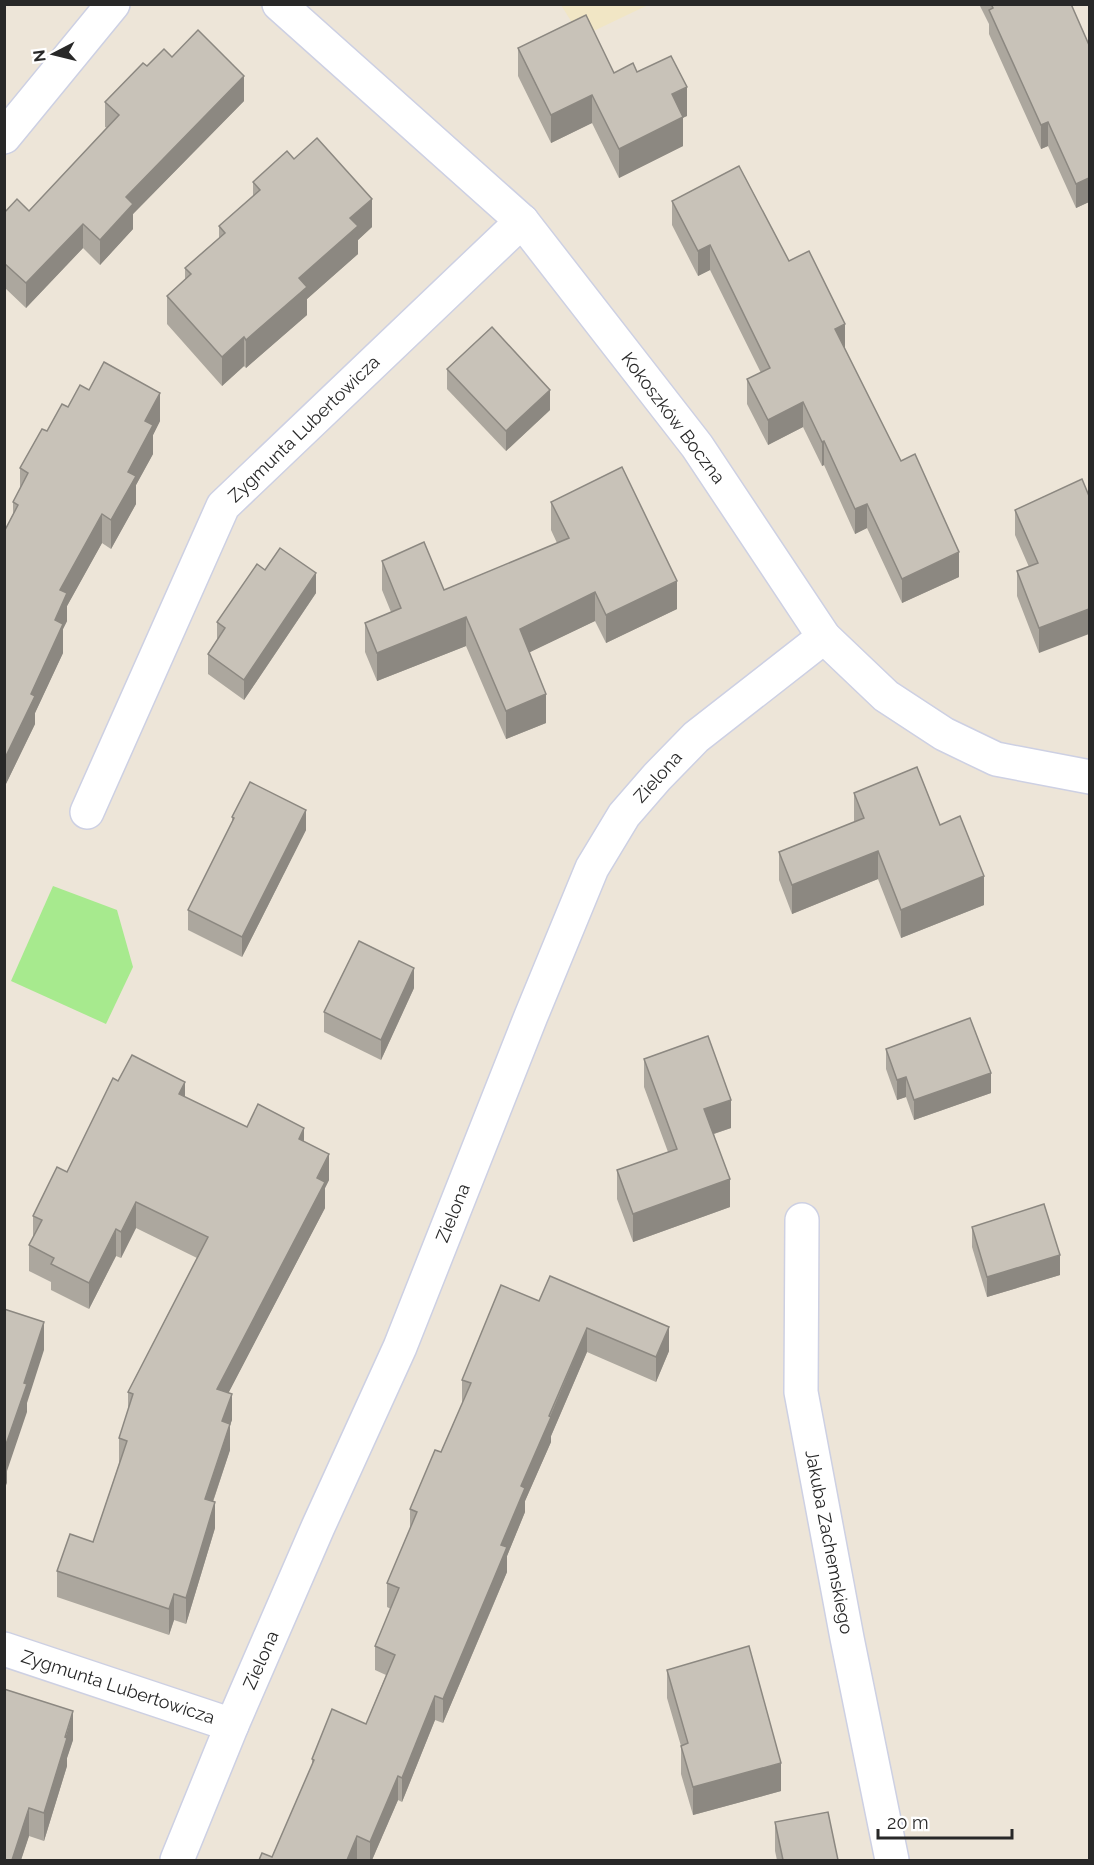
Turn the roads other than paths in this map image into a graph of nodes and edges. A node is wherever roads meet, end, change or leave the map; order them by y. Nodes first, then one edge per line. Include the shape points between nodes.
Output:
1 (113, 4) edge
2 (279, 4) edge
3 (4, 137) edge
4 (522, 221) junction
5 (825, 637) junction
6 (1089, 777) edge
7 (87, 812) dead end
8 (802, 1220) dead end
9 (4, 1649) edge
10 (232, 1725) junction
11 (177, 1860) edge
12 (892, 1860) edge

1 - 3 street
2 - 4 street, Kokoszków Boczna
4 - 5 street, Kokoszków Boczna via 697,446
4 - 7 street, Zygmunta Lubertowicza via 223,506
5 - 6 street, Kokoszków Boczna via 886,696 944,734 996,759
5 - 10 street, Zielona via 696,736 624,815 592,868 400,1347
8 - 12 street, Jakuba Zachemskiego via 801,1392
9 - 10 street, Zygmunta Lubertowicza
10 - 11 street, Zielona

